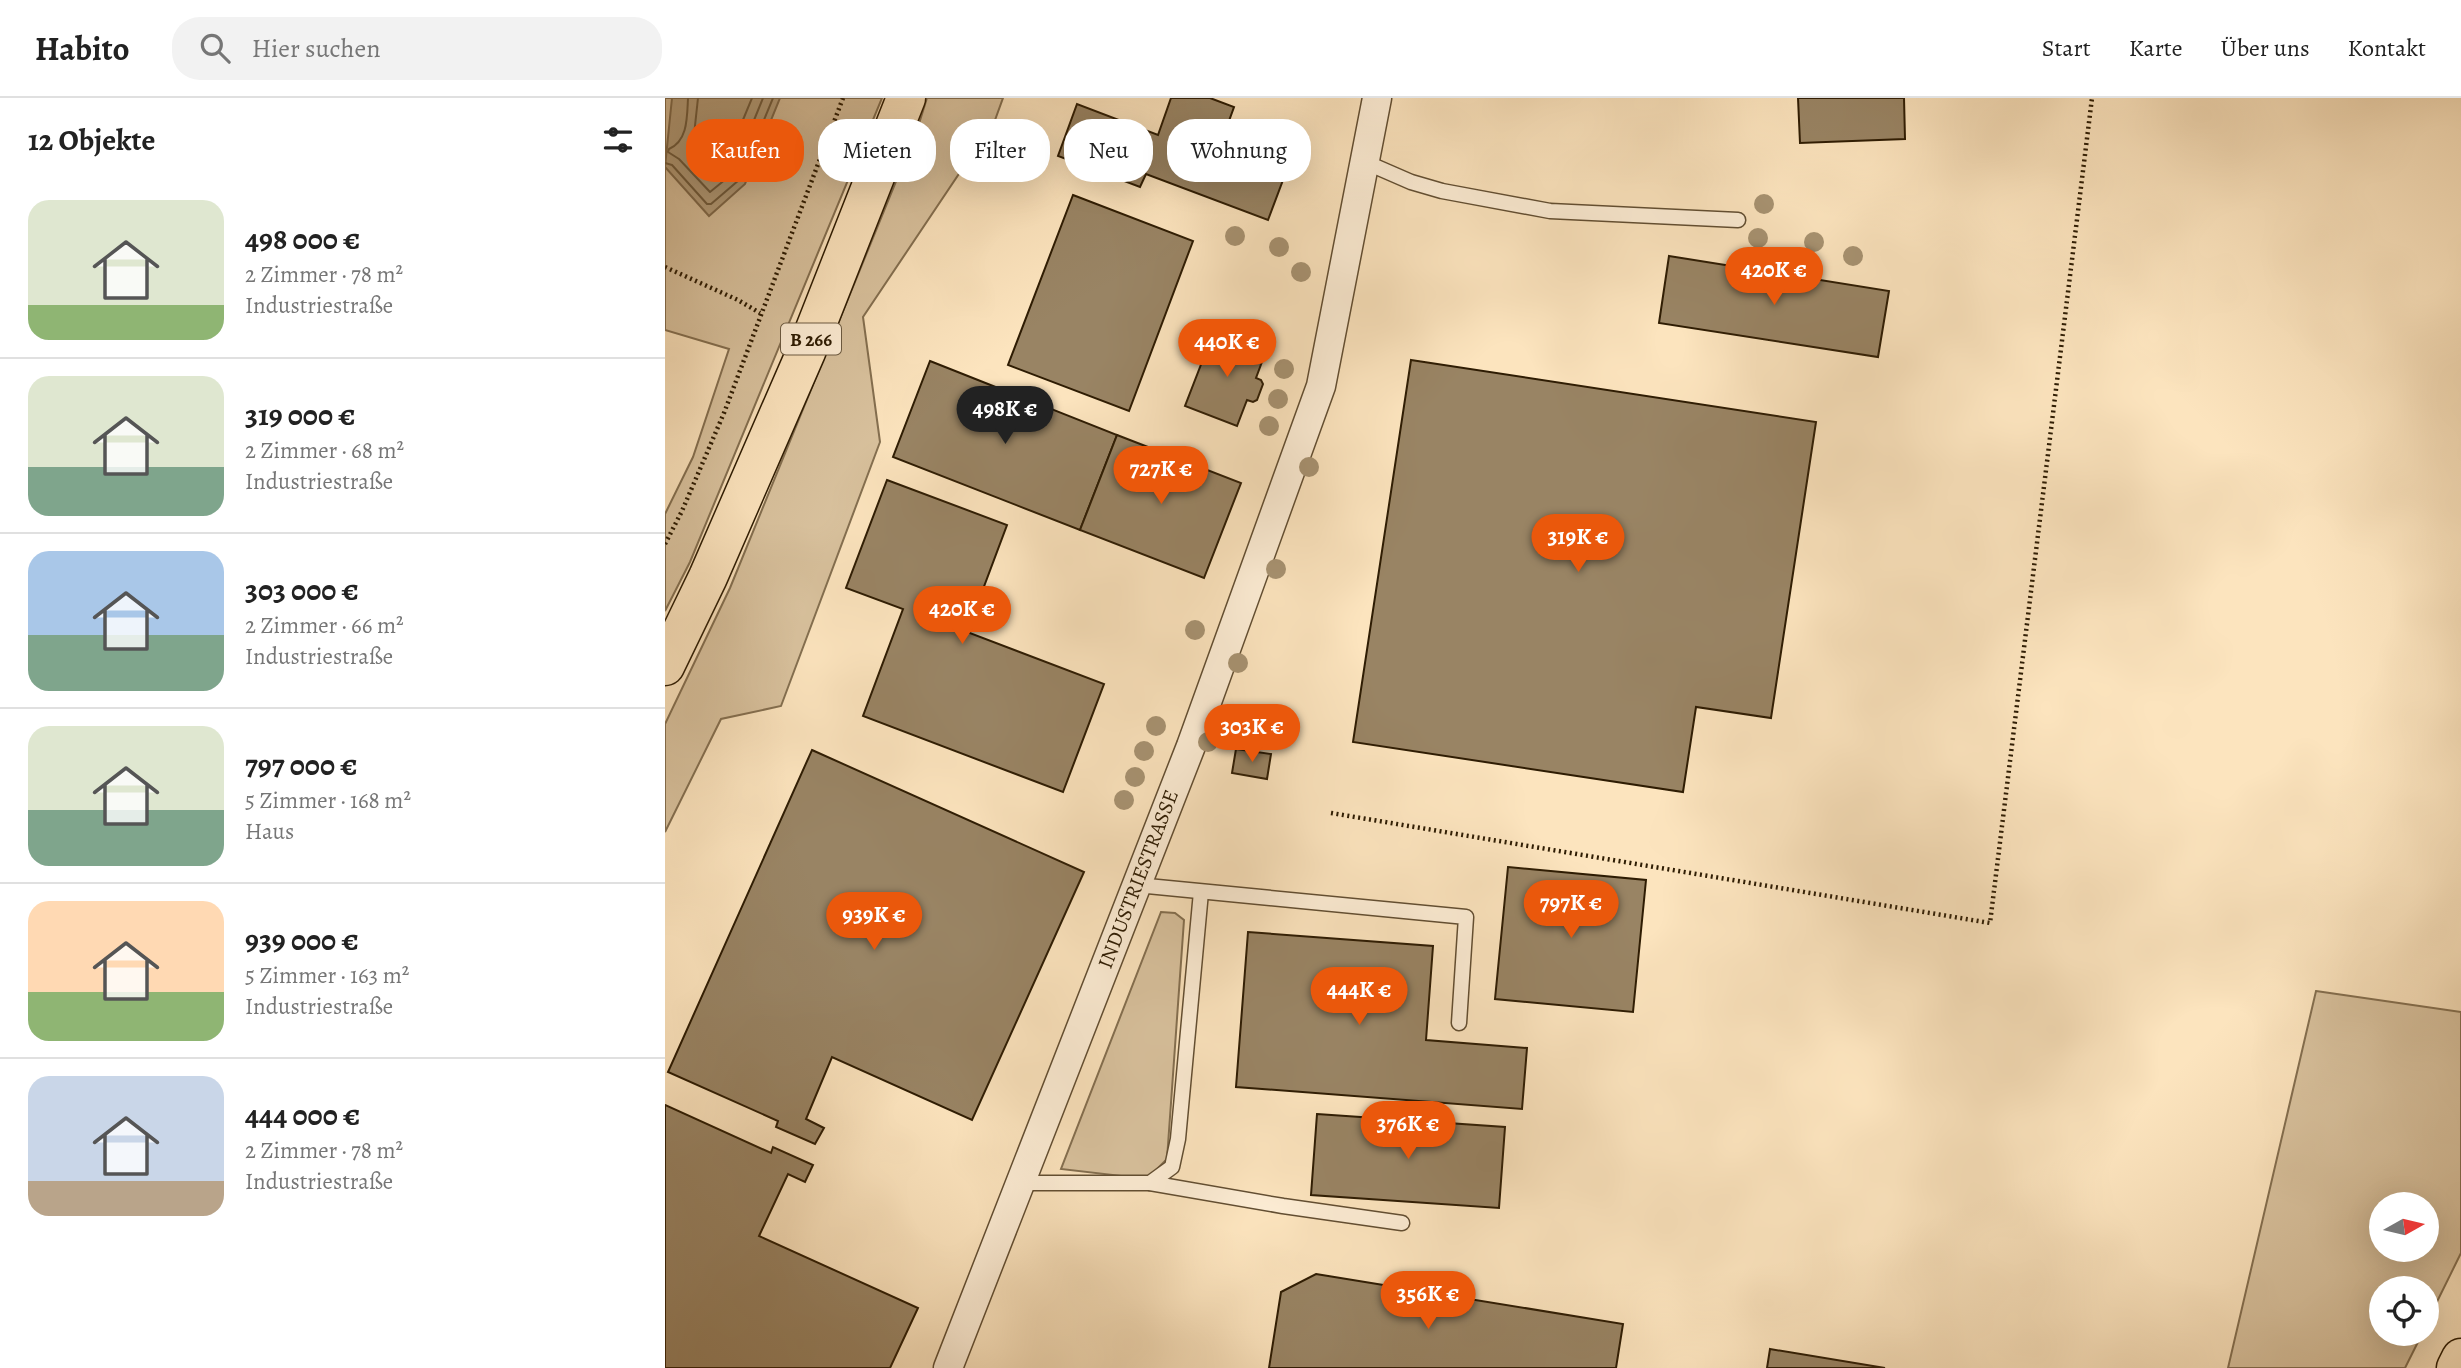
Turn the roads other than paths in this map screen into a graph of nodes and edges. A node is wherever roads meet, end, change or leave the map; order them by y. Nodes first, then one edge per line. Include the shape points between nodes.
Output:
1 (906, 98) edge
2 (1377, 98) edge
3 (1365, 162) junction
4 (1738, 220) dead end
5 (665, 666) edge
6 (1137, 885) junction
7 (1201, 892) junction
8 (1459, 1023) dead end
9 (1019, 1183) junction
10 (1150, 1183) junction
11 (1402, 1223) dead end
12 (2461, 1358) edge
13 (948, 1368) edge
14 (2456, 1368) edge

1 - 5 main road, B 266 via 806,352
2 - 3 street, INDUSTRIESTRASSE
3 - 4 lane via 1442,191 1550,211
3 - 6 street, INDUSTRIESTRASSE via 1321,386
6 - 7 lane
6 - 9 street, INDUSTRIESTRASSE
7 - 8 lane via 1467,917
7 - 10 lane via 1175,1154 1171,1167
9 - 10 lane
9 - 13 street, INDUSTRIESTRASSE
10 - 11 lane
12 - 14 main road

